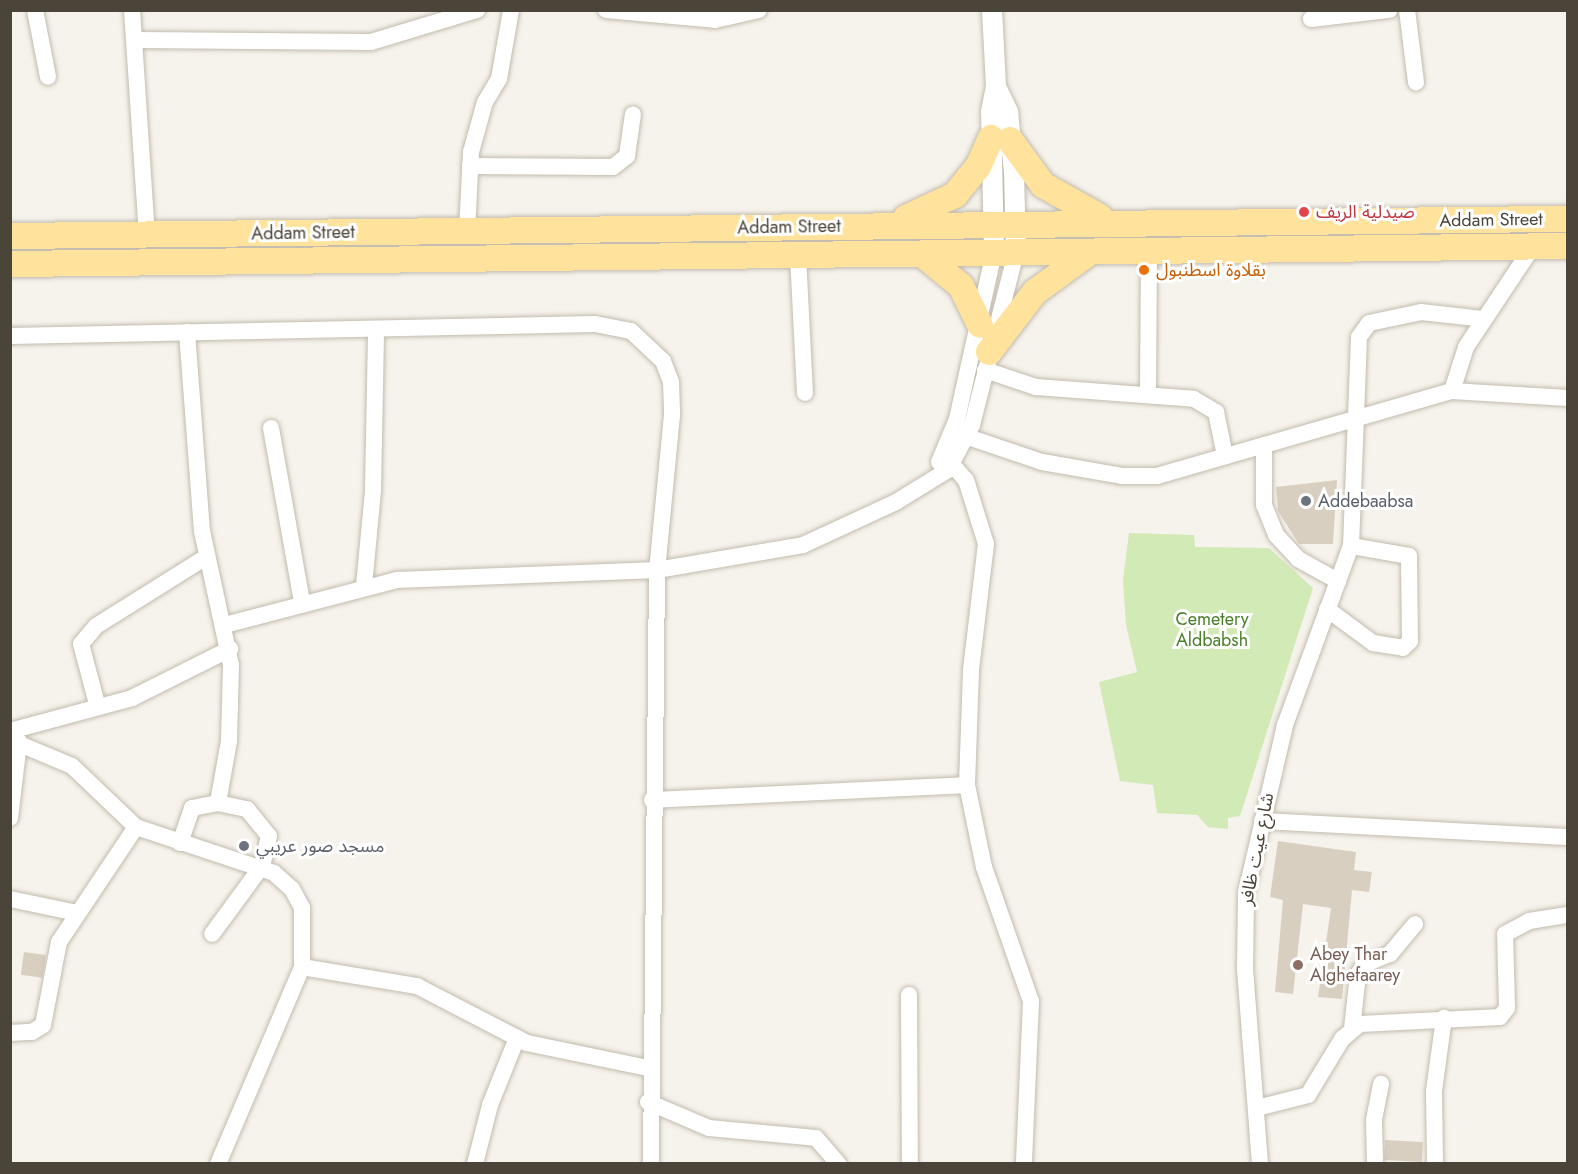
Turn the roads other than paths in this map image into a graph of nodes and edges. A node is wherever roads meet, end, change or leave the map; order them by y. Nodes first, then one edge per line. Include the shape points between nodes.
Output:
1 (35, 10) edge
2 (132, 10) edge
3 (477, 10) edge
4 (511, 10) edge
5 (606, 10) edge
6 (759, 10) edge
7 (992, 10) edge
8 (1389, 10) edge
9 (1407, 10) edge
10 (1311, 19) dead end
11 (137, 40) junction
12 (48, 77) dead end
13 (1416, 82) dead end
14 (633, 114) dead end
15 (1001, 139) junction
16 (470, 166) junction
17 (1568, 219) edge
18 (1109, 221) junction
19 (1005, 222) junction
20 (885, 225) junction
21 (467, 231) junction
22 (147, 235) junction
23 (10, 236) edge
24 (1533, 246) junction
25 (1568, 246) edge
26 (1149, 251) junction
27 (1090, 252) junction
28 (1005, 253) junction
29 (922, 254) junction
30 (798, 255) junction
31 (10, 264) edge
32 (1483, 319) junction
33 (980, 325) junction
34 (376, 329) junction
35 (186, 332) junction
36 (10, 336) edge
37 (987, 361) junction
38 (1148, 392) junction
39 (1452, 392) junction
40 (806, 393) dead end
41 (1568, 398) edge
42 (1356, 414) junction
43 (271, 428) dead end
44 (968, 437) junction
45 (1264, 445) junction
46 (1225, 456) junction
47 (949, 459) junction
48 (1351, 546) junction
49 (206, 557) junction
50 (657, 570) junction
51 (1338, 581) junction
52 (364, 586) junction
53 (302, 602) junction
54 (1327, 609) junction
55 (224, 625) junction
56 (230, 649) junction
57 (97, 704) junction
58 (13, 738) edge
59 (966, 785) junction
60 (652, 800) junction
61 (218, 803) junction
62 (10, 818) edge
63 (1262, 821) junction
64 (136, 827) junction
65 (1568, 837) edge
66 (180, 843) junction
67 (262, 866) junction
68 (10, 899) edge
69 (77, 913) junction
70 (1568, 915) edge
71 (1415, 924) dead end
72 (212, 934) dead end
73 (302, 967) junction
74 (909, 995) dead end
75 (1444, 1018) junction
76 (1352, 1029) junction
77 (10, 1033) edge
78 (517, 1038) junction
79 (648, 1068) junction
80 (1381, 1084) dead end
81 (648, 1102) junction
82 (1257, 1108) junction
83 (218, 1164) edge
84 (475, 1164) edge
85 (651, 1164) edge
86 (839, 1164) edge
87 (910, 1164) edge
88 (1024, 1164) edge
89 (1260, 1164) edge
90 (1375, 1164) edge
91 (1435, 1164) edge

1 - 12 street
2 - 11 street
3 - 11 street via 371,42
4 - 16 street via 502,66 477,124
5 - 6 street via 714,20
7 - 15 street
8 - 10 street
9 - 13 street
11 - 22 street
14 - 16 street via 627,156 613,167
15 - 18 main road via 1054,194
15 - 19 street
15 - 20 main road via 955,195
16 - 21 street
17 - 18 main road, Addam Street
18 - 19 main road, Addam Street
19 - 20 main road, Addam Street
19 - 28 street
20 - 21 main road, Addam Street
21 - 22 main road, Addam Street
22 - 23 main road, Addam Street
24 - 25 main road, Addam Street
24 - 26 main road, Addam Street
24 - 32 street
26 - 27 main road, Addam Street
26 - 38 street
27 - 28 main road, Addam Street
27 - 37 main road via 1035,292
28 - 29 main road, Addam Street
28 - 33 street
28 - 37 street
29 - 30 main road, Addam Street
29 - 33 main road via 961,286
30 - 31 main road, Addam Street
30 - 40 street
32 - 39 street via 1461,357
32 - 42 street, شارع عيت ظافر via 1421,312 1364,326 1358,346
33 - 47 street
34 - 35 street
34 - 50 street via 595,324 621,328 648,342 671,382
34 - 52 street via 373,490
35 - 36 street
35 - 49 street
37 - 38 street via 1036,387
37 - 44 street
38 - 46 street via 1194,399 1212,408
39 - 41 street
39 - 42 street
42 - 45 street
42 - 48 street, شارع عيت ظافر
43 - 53 street
44 - 46 street via 1042,462 1131,477 1187,471
44 - 47 street
45 - 46 street
45 - 51 street via 1264,505 1276,535 1298,559
47 - 50 street via 924,486 783,552
47 - 59 street via 971,493 986,544 970,670
48 - 51 street, شارع عيت ظافر
48 - 54 street via 1409,556 1410,641 1403,648 1373,643
49 - 55 street
49 - 57 street via 96,626 81,644
50 - 52 street via 397,579
50 - 60 street
51 - 54 street, شارع عيت ظافر
52 - 53 street
53 - 55 street
54 - 63 street, شارع عيت ظافر via 1285,725
55 - 56 street
56 - 57 street via 132,698
56 - 61 street via 228,741
57 - 58 street
58 - 62 street
58 - 64 street via 72,766
59 - 60 street
59 - 88 street via 984,867 1031,1001
60 - 79 street
61 - 66 street via 192,808
61 - 67 street via 247,809 262,821 269,836
63 - 65 street
63 - 82 street, شارع عيت ظافر via 1244,913
64 - 66 street
64 - 69 street
66 - 67 street
67 - 72 street
67 - 73 street via 292,889 302,908
68 - 69 street
69 - 77 street via 59,942 43,1025 32,1032
70 - 75 street via 1522,922 1505,934 1507,1008 1500,1017
71 - 76 street via 1390,954 1365,964 1358,974
73 - 78 street via 417,986
73 - 83 street
74 - 87 street
75 - 76 street via 1372,1021
75 - 91 street via 1434,1091
76 - 82 street via 1308,1095
78 - 79 street
78 - 84 street via 490,1105
79 - 81 street
80 - 90 street via 1374,1120
81 - 85 street
81 - 86 street via 709,1128 816,1138
82 - 89 street, شارع عيت ظافر

